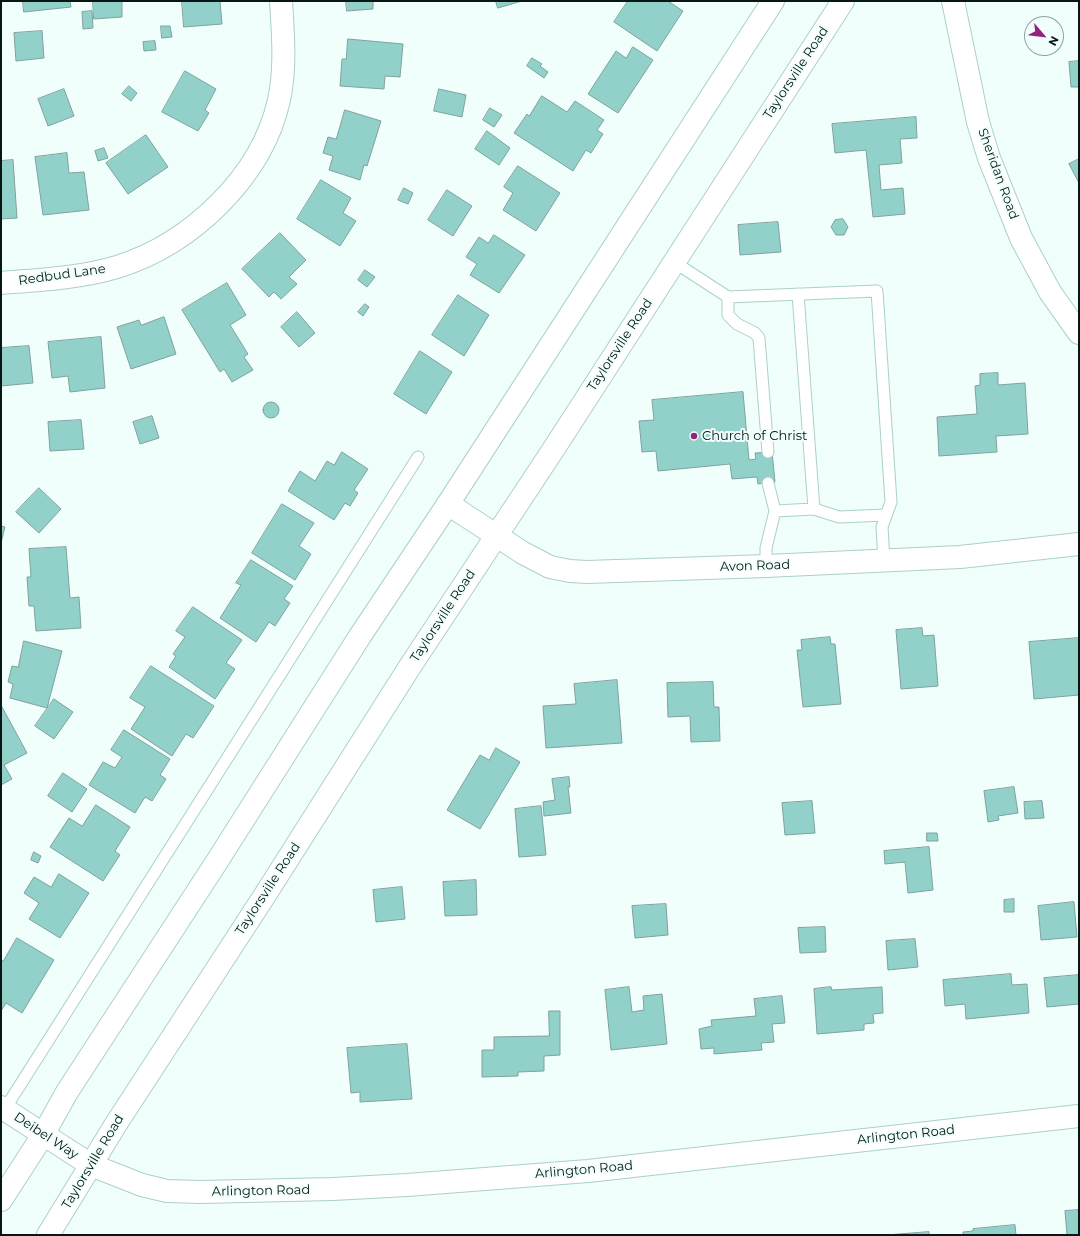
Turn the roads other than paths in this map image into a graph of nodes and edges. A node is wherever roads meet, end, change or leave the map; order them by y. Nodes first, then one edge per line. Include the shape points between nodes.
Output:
1 (281, 1) edge
2 (773, 1) edge
3 (843, 1) edge
4 (953, 1) edge
5 (674, 262) junction
6 (1, 283) edge
7 (798, 294) junction
8 (728, 297) junction
9 (1079, 333) edge
10 (768, 452) dead end
11 (418, 457) dead end
12 (768, 483) dead end
13 (448, 504) junction
14 (814, 509) junction
15 (774, 511) junction
16 (886, 515) junction
17 (497, 535) junction
18 (1079, 544) edge
19 (884, 561) junction
20 (766, 566) junction
21 (2, 1110) edge
22 (1079, 1116) edge
23 (43, 1135) junction
24 (91, 1165) junction
25 (1, 1200) edge
26 (48, 1235) edge

1 - 6 main road, Redbud Lane via 284,46 279,101 258,154 221,202 172,242 146,256 89,274
2 - 13 main road
3 - 5 main road, Taylorsville Road
4 - 9 main road, Sheridan Road via 978,122 989,158 1021,238 1050,292
5 - 8 lane
5 - 17 main road, Taylorsville Road
7 - 8 lane
7 - 14 lane
7 - 16 lane via 877,291 891,502
8 - 10 lane via 728,316 759,338
11 - 21 lane
12 - 15 lane
13 - 17 main road, Avon Road
13 - 23 main road via 360,636 216,864 67,1092
14 - 15 lane
14 - 16 lane via 839,517
15 - 20 lane via 766,548
16 - 19 lane via 882,527
17 - 20 main road, Avon Road via 550,567 570,571
17 - 24 main road, Taylorsville Road
18 - 19 main road, Avon Road via 960,557
19 - 20 main road, Avon Road
21 - 23 main road, Deibel Way
22 - 24 main road, Arlington Road via 588,1171 333,1189 201,1192 167,1190 142,1185
23 - 24 main road, Deibel Way
23 - 25 main road
24 - 26 main road, Taylorsville Road

